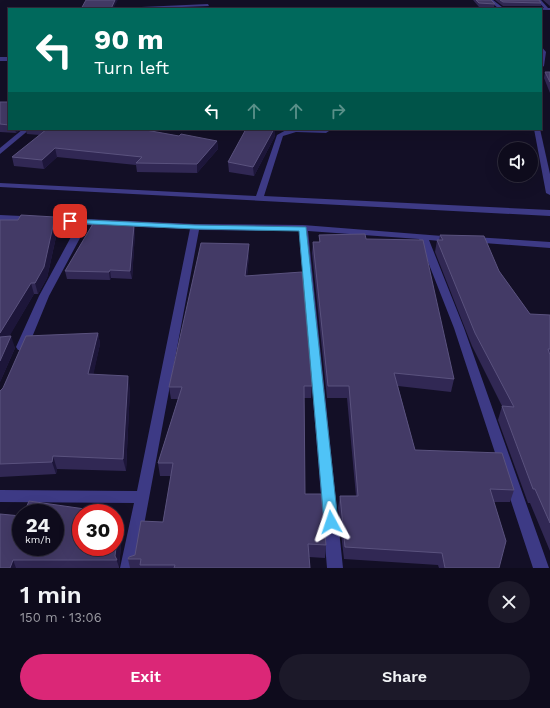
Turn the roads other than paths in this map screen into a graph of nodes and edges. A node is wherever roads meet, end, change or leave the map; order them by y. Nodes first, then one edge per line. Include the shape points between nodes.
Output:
1 (491, 0) edge
2 (539, 0) edge
3 (208, 5) dead end
4 (121, 7) edge
5 (501, 8) edge
6 (548, 9) edge
7 (26, 130) edge
8 (538, 130) edge
9 (326, 131) dead end
10 (0, 152) edge
11 (541, 154) junction
12 (550, 155) edge
13 (0, 185) edge
14 (550, 193) edge
15 (260, 197) junction
16 (550, 213) edge
17 (0, 218) edge
18 (84, 222) junction
19 (195, 227) junction
20 (303, 228) junction
21 (422, 237) junction
22 (549, 247) edge
23 (18, 358) edge
24 (0, 496) edge
25 (143, 497) junction
26 (128, 568) edge
27 (335, 568) edge
28 (541, 568) edge

1 - 5 street
2 - 6 street
3 - 4 street
7 - 10 street
8 - 11 street
9 - 15 street via 292,130 280,135
11 - 12 street
11 - 14 street
13 - 15 street
15 - 16 street
17 - 18 street
18 - 19 street
18 - 23 street via 44,296
19 - 20 street
19 - 25 street
20 - 21 street
20 - 27 street
21 - 22 street
21 - 28 street via 459,328
24 - 25 street
25 - 26 street

